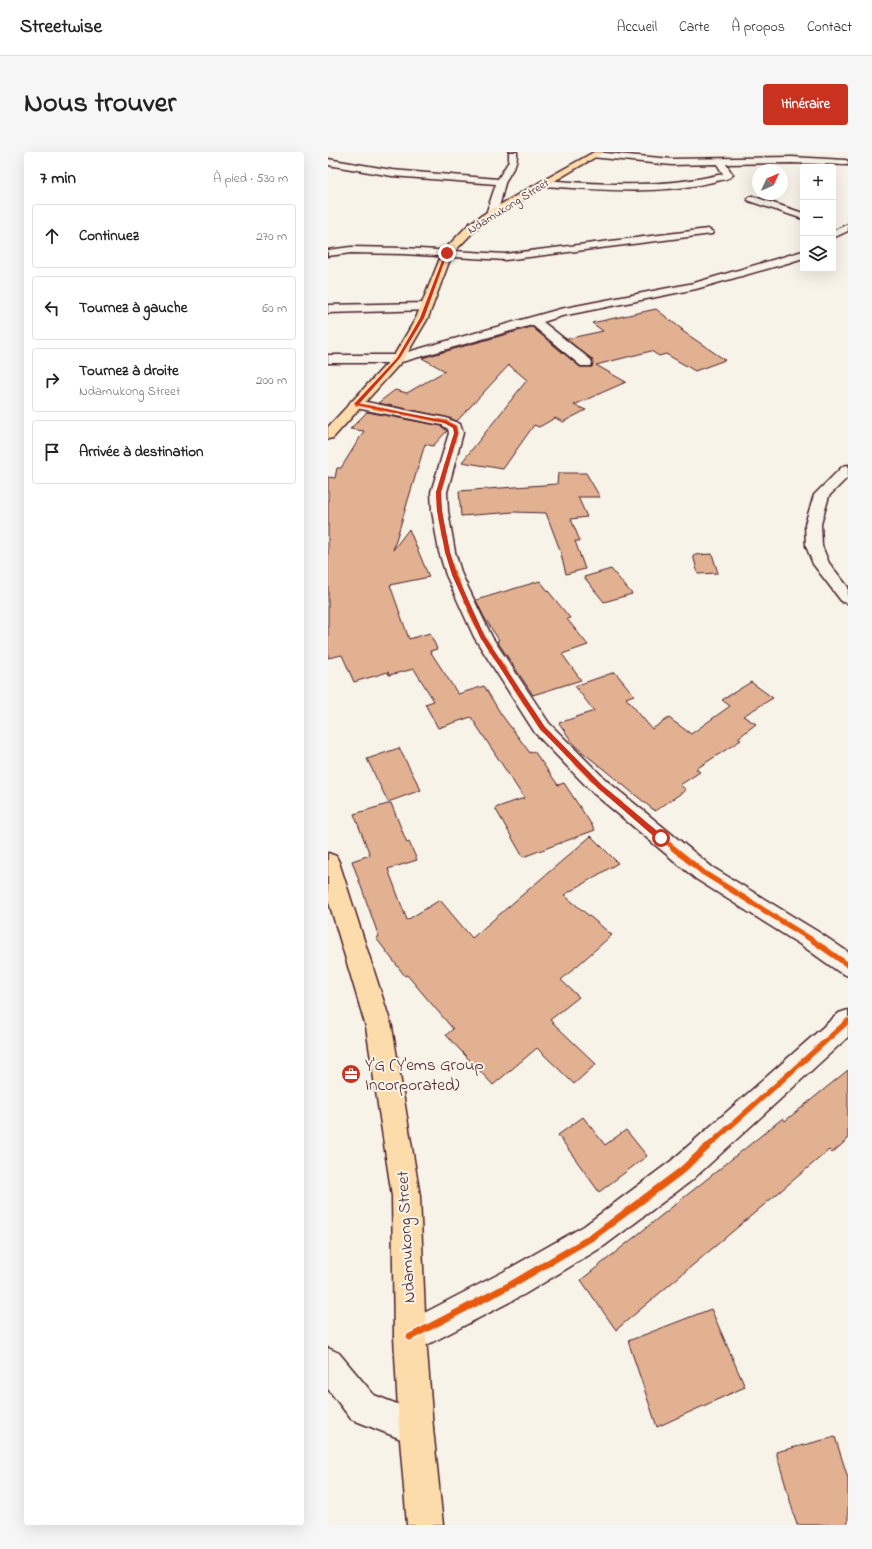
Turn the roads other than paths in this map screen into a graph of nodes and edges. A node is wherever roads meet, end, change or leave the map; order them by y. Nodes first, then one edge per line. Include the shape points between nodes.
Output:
1 (513, 152) edge
2 (597, 154) edge
3 (328, 162) edge
4 (720, 162) junction
5 (845, 163) dead end
6 (501, 182) junction
7 (544, 183) junction
8 (755, 200) edge
9 (492, 214) junction
10 (800, 215) edge
11 (708, 232) dead end
12 (328, 253) edge
13 (447, 253) junction
14 (800, 255) edge
15 (426, 307) junction
16 (328, 309) edge
17 (533, 320) junction
18 (398, 358) junction
19 (328, 359) edge
20 (586, 363) dead end
21 (356, 404) junction
22 (328, 435) edge
23 (848, 469) edge
24 (848, 598) edge
25 (329, 873) edge
26 (848, 965) edge
27 (848, 1021) edge
28 (410, 1338) junction
29 (328, 1364) edge
30 (416, 1428) junction
31 (425, 1525) edge

1 - 6 street via 513,161
2 - 4 street via 646,160
2 - 7 main road, Ndamukong Street
3 - 6 street via 366,169
4 - 5 street via 792,160
4 - 7 street via 728,175 685,183 613,187
6 - 9 street
7 - 9 main road, Ndamukong Street
8 - 10 street
9 - 13 main road, Ndamukong Street via 474,225
11 - 13 street via 521,256 488,257
12 - 13 street via 351,250
13 - 15 main road, Ndamukong Street
14 - 17 street via 683,289 596,304
15 - 16 street
15 - 18 main road, Ndamukong Street
17 - 18 street
17 - 20 street
18 - 19 street
18 - 21 main road, Ndamukong Street
21 - 22 main road, Ndamukong Street
21 - 26 street via 446,422 455,427 456,433 439,492 447,552 454,575 483,637 542,728 600,787 704,873
23 - 24 street via 822,495 813,524 814,546 821,564
25 - 28 main road, Ndamukong Street via 380,1035 406,1196
27 - 28 street via 681,1171 594,1236 514,1283
28 - 30 main road, Ndamukong Street
29 - 30 street via 363,1406
30 - 31 main road, Ndamukong Street

